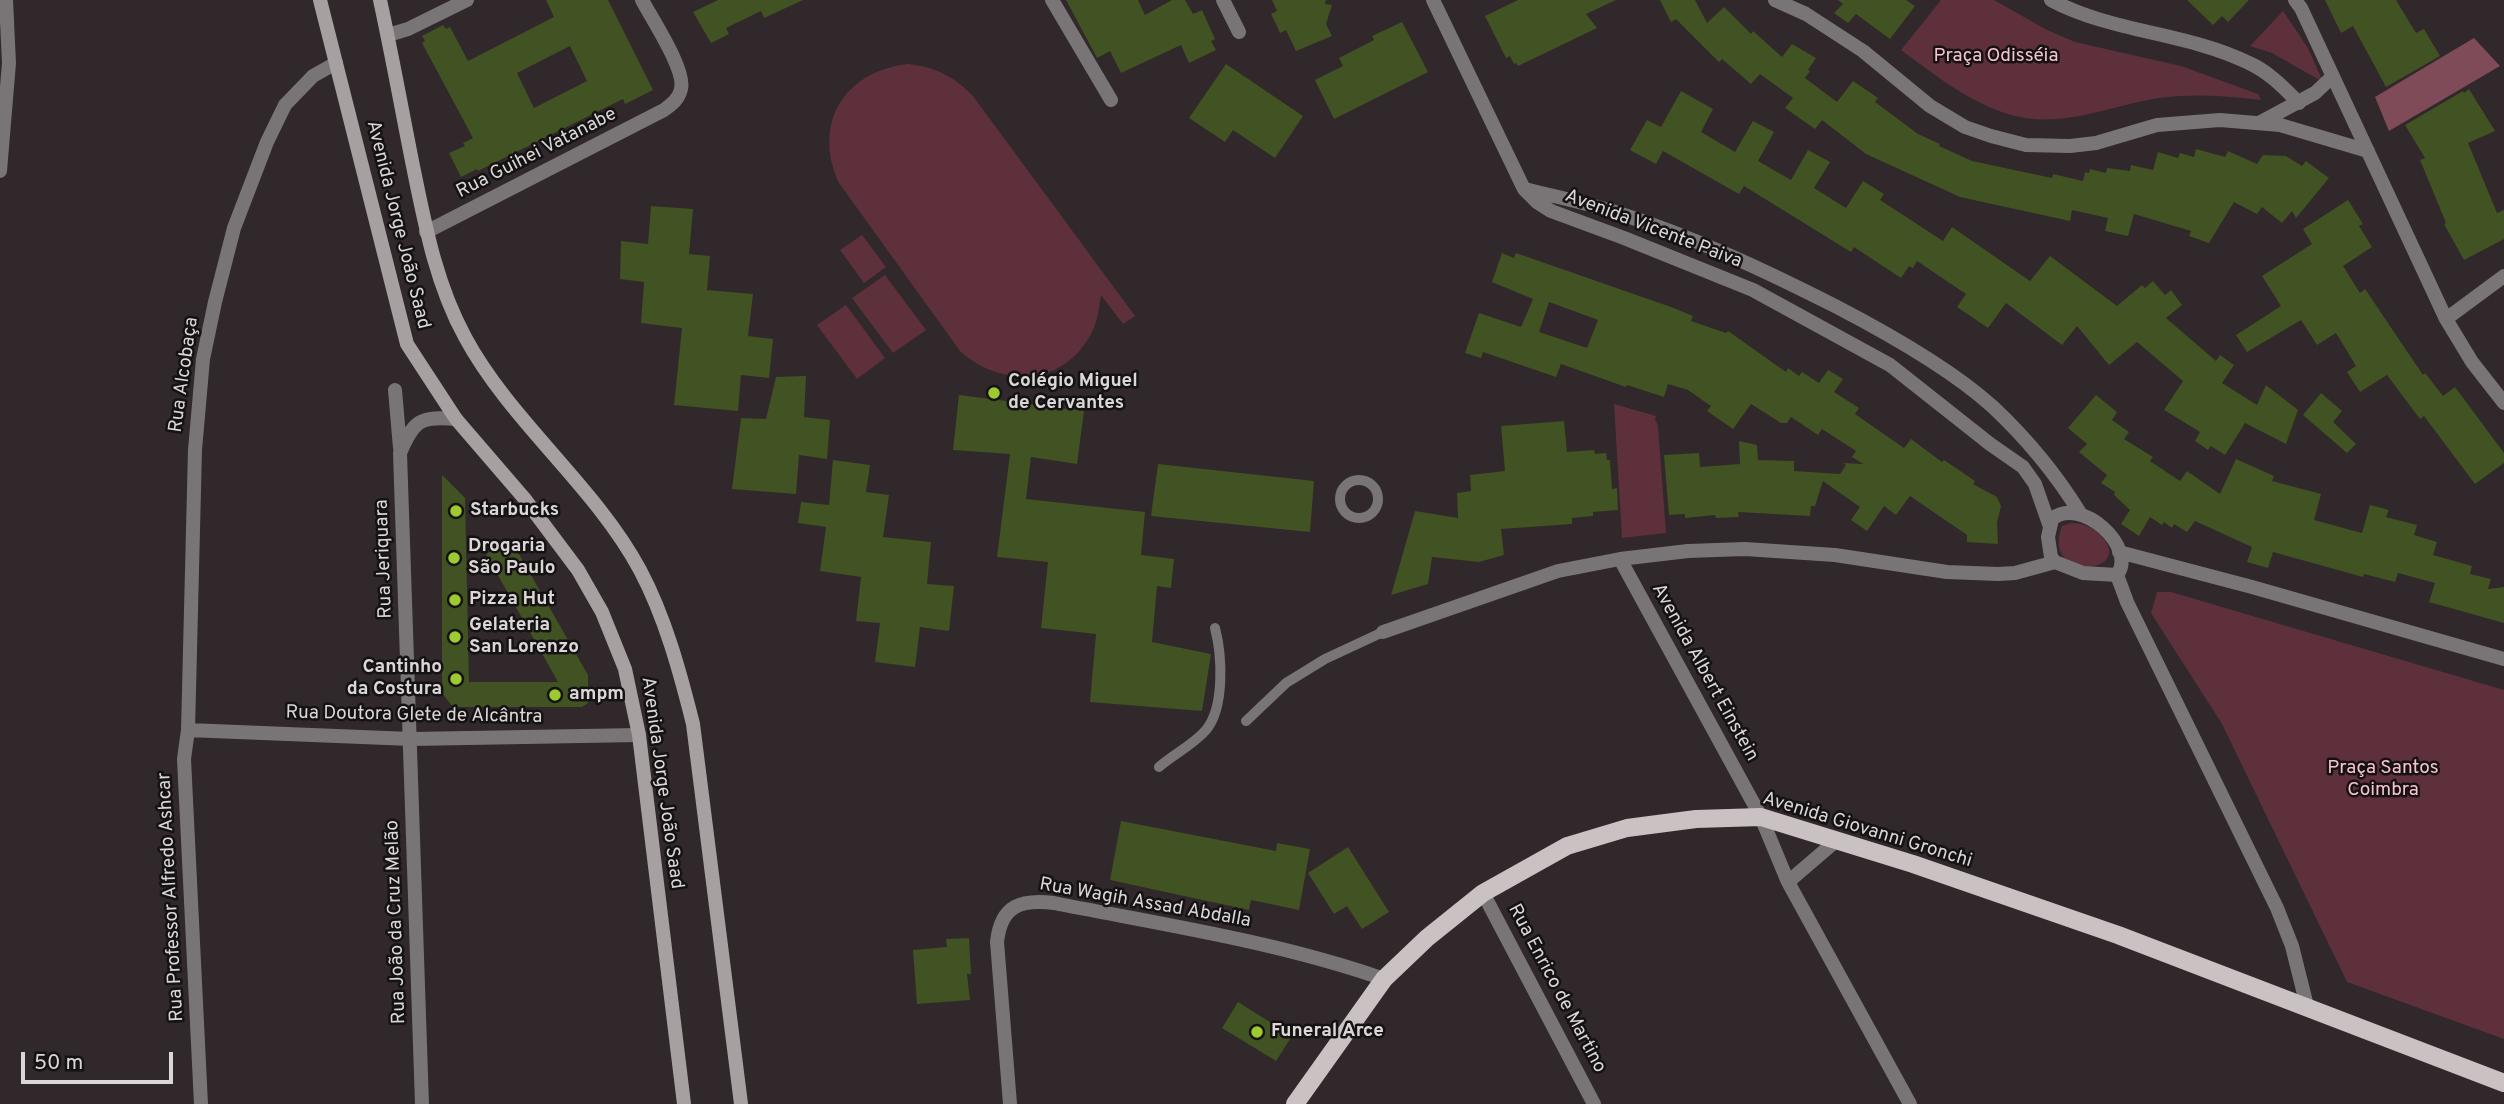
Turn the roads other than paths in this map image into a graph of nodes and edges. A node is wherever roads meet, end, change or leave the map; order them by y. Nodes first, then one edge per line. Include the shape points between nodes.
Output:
1 (6, 0) edge
2 (320, 0) edge
3 (380, 0) edge
4 (467, 0) edge
5 (642, 0) edge
6 (1052, 0) edge
7 (1223, 0) edge
8 (1433, 0) edge
9 (1775, 0) edge
10 (2051, 0) edge
11 (2295, 0) edge
12 (1239, 32) dead end
13 (388, 35) junction
14 (336, 63) junction
15 (2332, 77) junction
16 (1111, 100) dead end
17 (2300, 103) junction
18 (2258, 123) junction
19 (1, 149) edge
20 (2368, 151) junction
21 (0, 171) edge
22 (1524, 189) junction
23 (426, 232) junction
24 (2504, 276) edge
25 (2446, 319) junction
26 (395, 390) dead end
27 (2504, 402) edge
28 (456, 419) junction
29 (400, 453) junction
30 (2080, 513) junction
31 (2053, 519) junction
32 (2119, 552) junction
33 (1620, 559) junction
34 (2055, 562) junction
35 (2117, 575) junction
36 (1215, 628) dead end
37 (1383, 632) joint
38 (2504, 659) edge
39 (1246, 721) dead end
40 (188, 730) junction
41 (639, 735) junction
42 (411, 739) junction
43 (1159, 767) dead end
44 (1761, 817) junction
45 (1837, 840) junction
46 (1788, 882) junction
47 (1483, 892) junction
48 (1384, 979) junction
49 (2307, 1006) junction
50 (2504, 1083) edge
51 (201, 1104) edge
52 (422, 1104) edge
53 (684, 1104) edge
54 (741, 1104) edge
55 (1010, 1104) edge
56 (1295, 1104) edge
57 (1594, 1104) edge
58 (1910, 1104) edge

1 - 19 street via 9,63
2 - 14 main road, Avenida Jorge João Saad
3 - 13 main road, Avenida Jorge João Saad
4 - 13 street
5 - 23 street, Rua Guihei Vatanabe via 678,69 682,82 677,99 664,110
6 - 16 street
7 - 12 street
8 - 22 street
9 - 18 street via 1863,51 1930,106 1965,127 2026,145 2070,146 2157,125 2220,120
10 - 17 street via 2075,13 2222,51 2252,64
11 - 15 street
13 - 23 main road, Avenida Jorge João Saad
14 - 28 main road, Avenida Jorge João Saad via 407,344
14 - 40 street, Rua Alcobaça via 313,76 285,105 234,228 215,302 203,359 195,450
15 - 17 street
15 - 20 street
17 - 18 street
18 - 20 street
19 - 21 street
20 - 25 street
22 - 30 street, Avenida Vicente Paiva via 1618,213 1694,240 1778,276 1883,330 1991,406 2048,467
22 - 31 street, Avenida Vicente Paiva via 1551,211 1753,290 1890,365 2023,467
23 - 54 main road, Avenida Jorge João Saad via 445,295 466,338 530,429 608,523 639,569 664,626 693,724
24 - 25 street
25 - 27 street
26 - 29 street, Rua Jeriquara
28 - 29 street via 433,417 416,424
28 - 41 main road, Avenida Jorge João Saad via 578,570 602,612 625,669
29 - 42 street, Rua Jeriquara
30 - 31 street
30 - 32 street, Avenida Vicente Paiva via 2103,528
31 - 34 street via 2050,548
32 - 35 street
32 - 38 street
33 - 34 street via 1745,549 1998,574
33 - 37 street via 1558,571
33 - 44 street, Avenida Albert Einstein
34 - 35 street via 2083,573
35 - 49 street via 2277,908
36 - 43 lane via 1221,657 1215,713 1207,729
37 - 39 lane via 1286,683
40 - 42 street, Rua Doutora Glete de Alcântra
40 - 51 street, Rua Professor Alfredo Ashcar via 184,760
41 - 42 street, Rua Doutora Glete de Alcântra
41 - 53 main road, Avenida Jorge João Saad
42 - 52 street, Rua João da Cruz Melão
44 - 45 main road, Avenida Giovanni Gronchi
44 - 46 street, Avenida Albert Einstein
44 - 47 main road, Avenida Giovanni Gronchi via 1628,828 1567,846
45 - 46 street
45 - 49 main road, Avenida Giovanni Gronchi via 2119,935
46 - 58 street, Avenida Albert Einstein
47 - 48 main road, Avenida Giovanni Gronchi
47 - 57 street, Rua Enrico de Martino
48 - 55 street, Rua Wagih Assad Abdalla via 1288,950 1054,903 1020,904 1007,912 997,942
48 - 56 main road, Avenida Giovanni Gronchi
49 - 50 main road, Avenida Giovanni Gronchi

